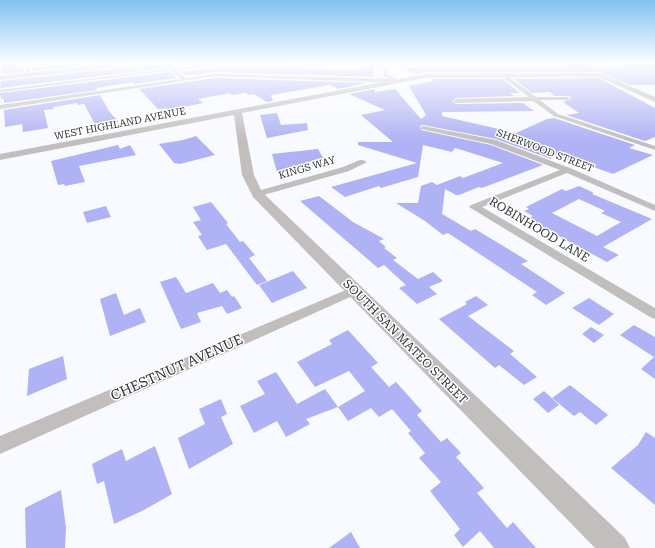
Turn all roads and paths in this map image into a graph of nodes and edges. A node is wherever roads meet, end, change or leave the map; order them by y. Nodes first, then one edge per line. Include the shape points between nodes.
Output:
1 (11, 90) edge
2 (120, 90) edge
3 (353, 90) edge
4 (523, 90) edge
5 (635, 90) edge
6 (0, 91) edge
7 (567, 98) dead end
8 (536, 99) junction
9 (655, 100) edge
10 (456, 101) dead end
11 (0, 107) edge
12 (238, 112) junction
13 (423, 128) dead end
14 (655, 148) edge
15 (0, 156) edge
16 (363, 162) dead end
17 (567, 170) junction
18 (257, 194) junction
19 (655, 208) edge
20 (353, 290) junction
21 (655, 314) edge
22 (0, 445) edge
23 (615, 548) edge

1 - 6 lane
2 - 11 street
3 - 12 street, WEST HIGHLAND AVENUE
4 - 8 street
5 - 9 street, WEST HIGHLAND AVENUE
7 - 8 street
8 - 10 street
8 - 14 street via 556,116
12 - 15 street, WEST HIGHLAND AVENUE
12 - 18 street, SOUTH SAN MATEO STREET via 248,175
13 - 17 street, SHERWOOD STREET via 480,138
16 - 18 street, KINGS WAY
17 - 19 street, SHERWOOD STREET
17 - 21 street, ROBINHOOD LANE via 474,207
18 - 20 street, SOUTH SAN MATEO STREET
20 - 22 street, CHESTNUT AVENUE
20 - 23 street, SOUTH SAN MATEO STREET

